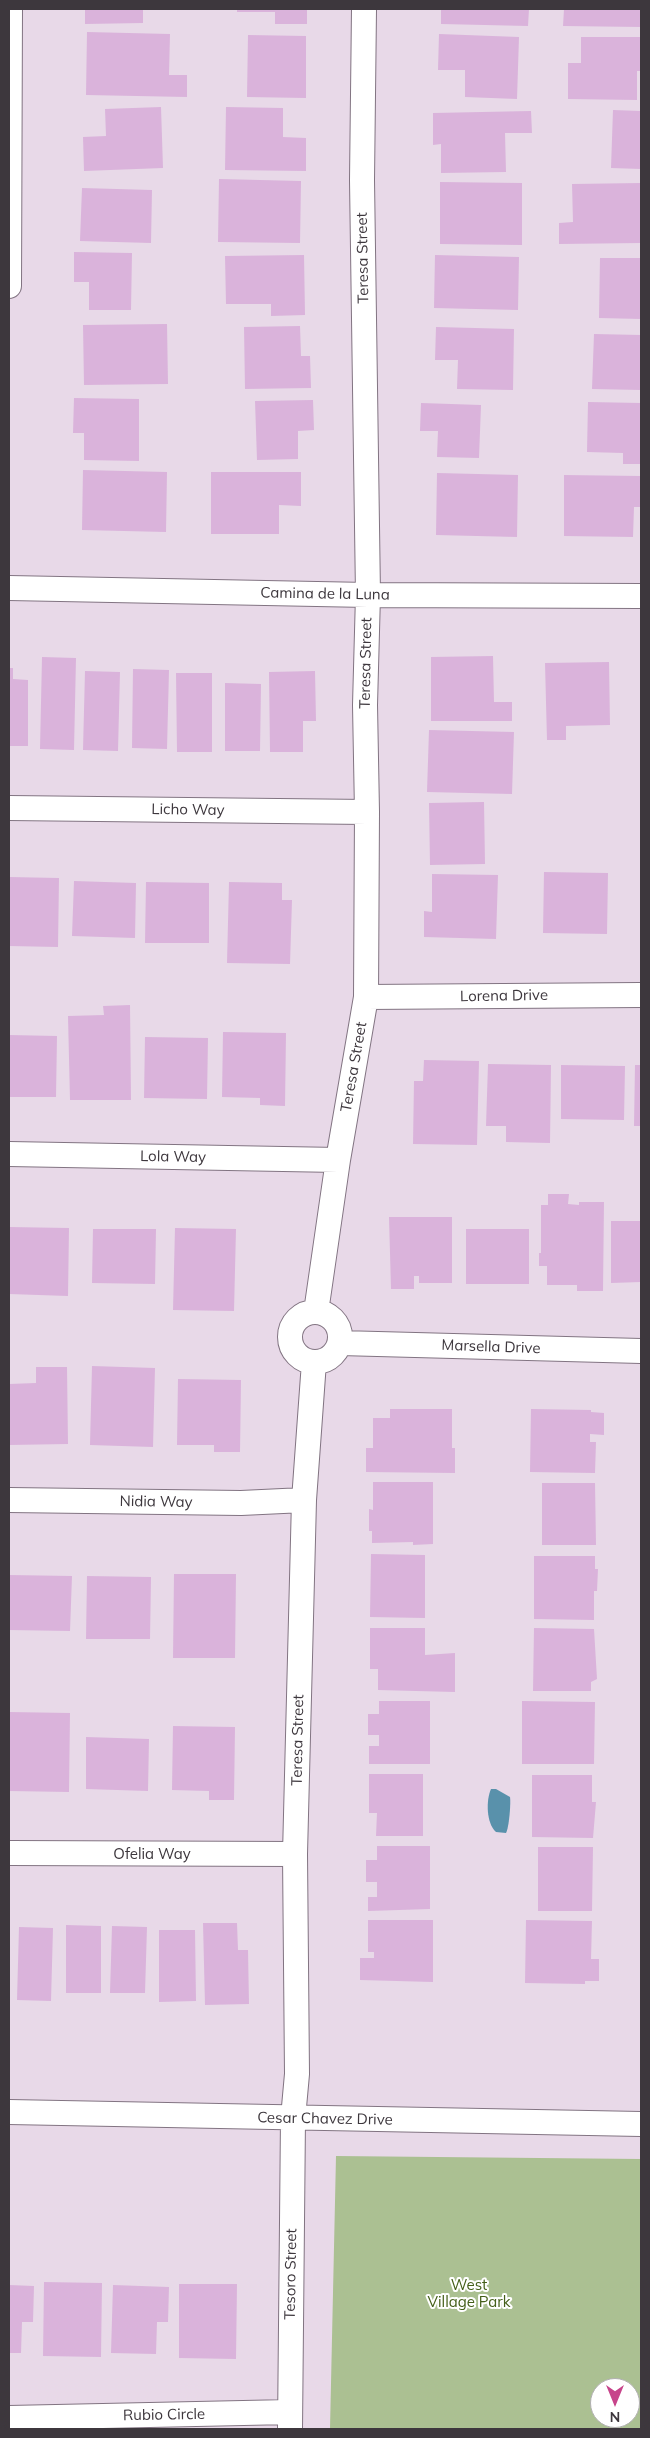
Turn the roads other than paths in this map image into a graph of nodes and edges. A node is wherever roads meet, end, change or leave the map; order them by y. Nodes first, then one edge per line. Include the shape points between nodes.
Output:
1 (10, 9) edge
2 (364, 9) edge
3 (9, 286) edge
4 (9, 588) edge
5 (368, 595) junction
6 (641, 596) edge
7 (9, 808) edge
8 (367, 812) junction
9 (641, 995) edge
10 (366, 997) junction
11 (9, 1154) edge
12 (338, 1160) junction
13 (316, 1312) junction
14 (340, 1343) junction
15 (641, 1351) edge
16 (314, 1362) junction
17 (9, 1500) edge
18 (304, 1500) junction
19 (9, 1853) edge
20 (295, 1854) junction
21 (9, 2112) edge
22 (293, 2118) junction
23 (641, 2124) edge
24 (9, 2418) edge
25 (290, 2420) edge

1 - 3 street
2 - 5 street, Teresa Street via 362,180
4 - 5 street, Camina de la Luna
5 - 6 street, Camina de la Luna
5 - 8 street, Teresa Street
7 - 8 street, Licho Way
8 - 10 street, Teresa Street
9 - 10 street, Lorena Drive
10 - 12 street, Teresa Street
11 - 12 street, Lola Way
12 - 13 street, Teresa Street
13 - 14 street via 328,1316 338,1326
13 - 16 street via 298,1319 290,1337 298,1356
14 - 15 street, Marsella Drive
14 - 16 street via 329,1358
16 - 18 street, Teresa Street
17 - 18 street, Nidia Way via 241,1503
18 - 20 street, Teresa Street
19 - 20 street, Ofelia Way
20 - 22 street, Teresa Street via 297,2074
21 - 22 street, Cesar Chavez Drive
22 - 23 street, Cesar Chavez Drive
22 - 25 street, Tesoro Street
24 - 25 street, Rubio Circle

